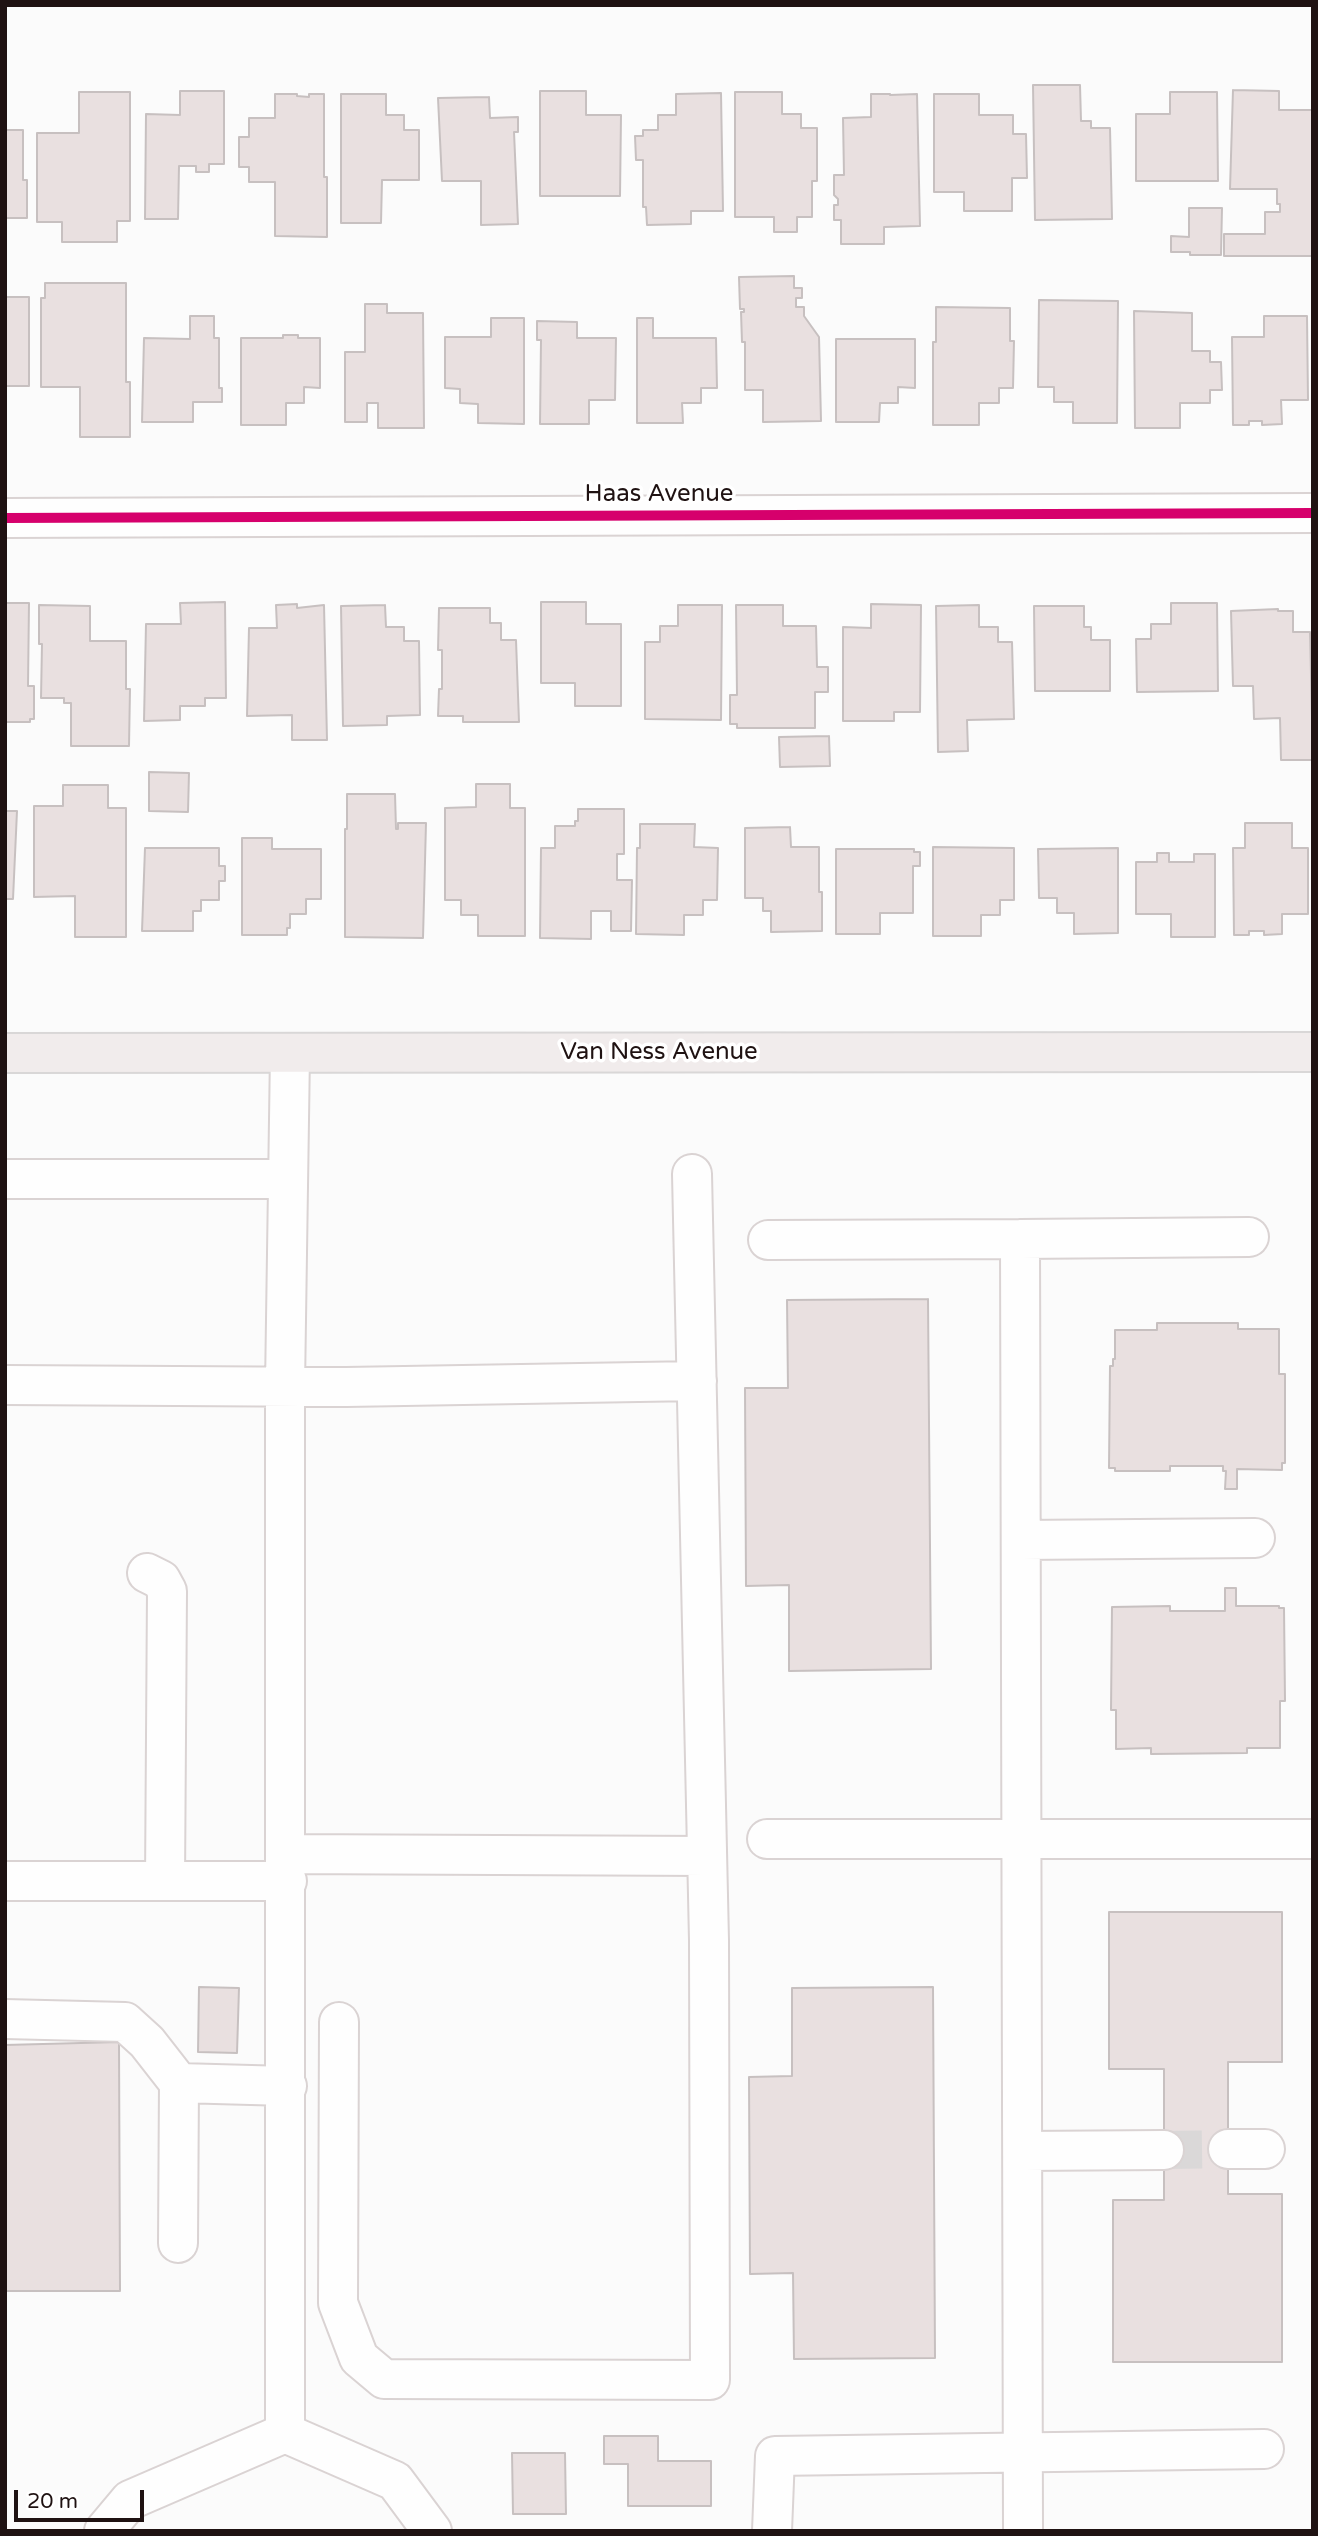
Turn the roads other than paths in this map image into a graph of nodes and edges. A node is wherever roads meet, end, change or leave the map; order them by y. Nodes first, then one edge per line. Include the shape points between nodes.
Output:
1 (1313, 513) edge
2 (5, 518) edge
3 (1313, 1052) edge
4 (290, 1053) junction
5 (5, 1054) edge
6 (692, 1174) dead end
7 (5, 1179) edge
8 (288, 1179) junction
9 (1249, 1237) dead end
10 (1020, 1239) junction
11 (768, 1240) dead end
12 (696, 1381) junction
13 (5, 1385) edge
14 (285, 1386) junction
15 (1255, 1538) dead end
16 (1021, 1540) junction
17 (147, 1573) dead end
18 (767, 1839) dead end
19 (1022, 1839) junction
20 (1313, 1839) edge
21 (707, 1856) junction
22 (287, 1868) junction
23 (5, 1881) edge
24 (164, 1881) junction
25 (5, 2019) edge
26 (339, 2022) dead end
27 (179, 2083) junction
28 (287, 2085) junction
29 (1228, 2149) tunnel mouth
30 (1265, 2149) dead end
31 (1164, 2150) tunnel mouth
32 (1023, 2151) junction
33 (177, 2244) dead end
34 (285, 2433) junction
35 (1264, 2449) dead end
36 (1023, 2454) junction
37 (104, 2531) edge
38 (432, 2531) edge
39 (772, 2531) edge
40 (1023, 2531) edge

1 - 2 street, Haas Avenue
3 - 4 main road, Van Ness Avenue
4 - 5 main road, Van Ness Avenue
4 - 8 street
6 - 12 street
7 - 8 street
8 - 14 street
9 - 10 street
10 - 11 street
10 - 16 street
12 - 14 street
12 - 21 street
13 - 14 street
14 - 22 street
15 - 16 street
16 - 19 street
17 - 24 street via 161,1580 167,1591
18 - 19 street
19 - 20 street
19 - 32 street
21 - 22 street
21 - 26 street via 710,2380 384,2379 359,2358 338,2303
22 - 24 street
22 - 28 street
23 - 24 street
25 - 27 street via 125,2022
27 - 28 street
27 - 33 street
28 - 34 street
29 - 30 street
31 - 32 street
32 - 36 street
34 - 37 street via 130,2500
34 - 38 street via 395,2481
35 - 36 street
36 - 39 street via 775,2456
36 - 40 street

